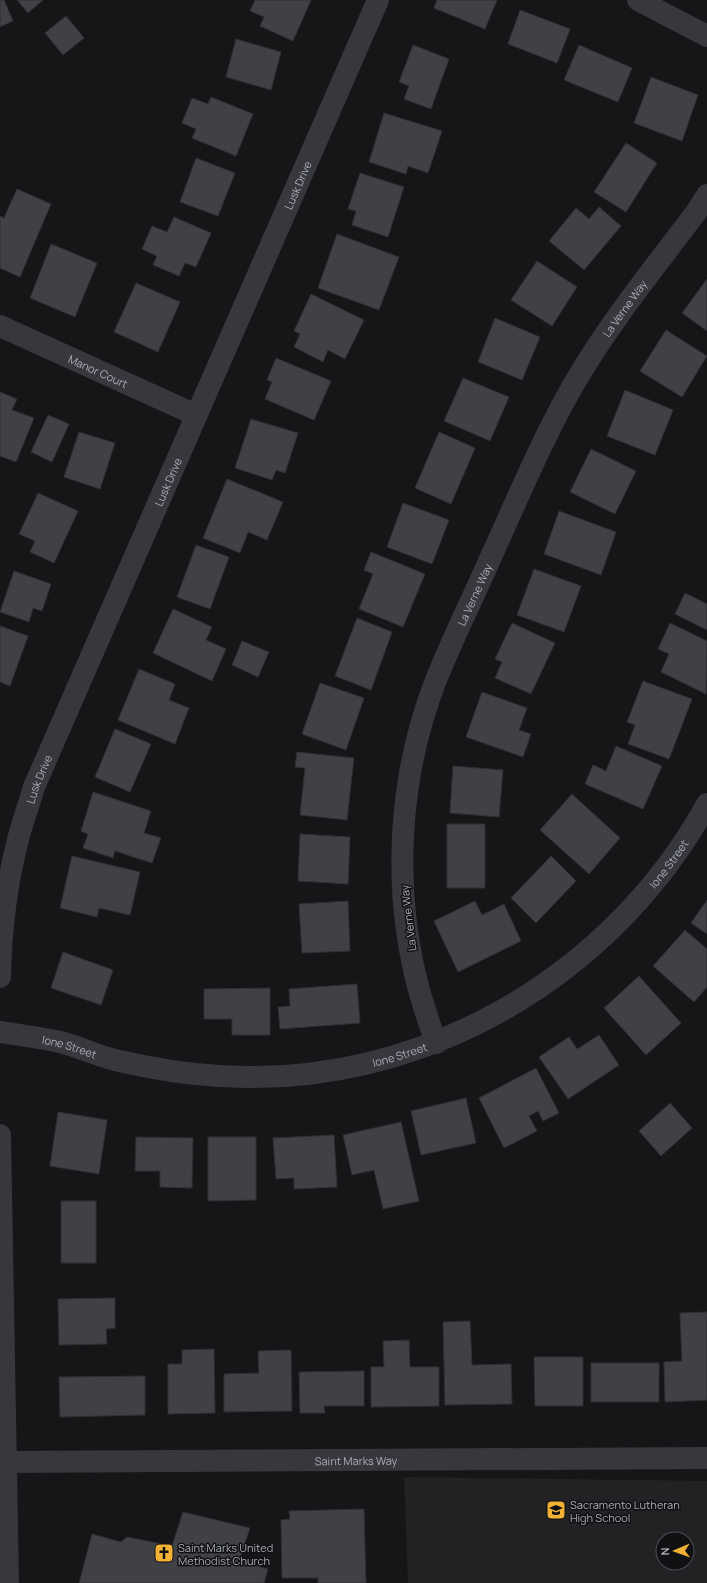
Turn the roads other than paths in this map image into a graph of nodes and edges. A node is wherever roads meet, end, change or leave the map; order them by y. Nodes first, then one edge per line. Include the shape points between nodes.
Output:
1 (378, 0) edge
2 (638, 0) edge
3 (707, 36) edge
4 (707, 195) edge
5 (0, 326) edge
6 (196, 415) junction
7 (707, 804) edge
8 (0, 977) edge
9 (0, 1032) edge
10 (436, 1042) junction
11 (0, 1135) edge
12 (707, 1458) edge
13 (6, 1462) junction
14 (8, 1583) edge

1 - 6 street, Lusk Drive
2 - 3 street
4 - 10 street, La Verne Way via 610,326 575,382 543,442 436,681 422,724 409,782 403,834 403,886 408,939 419,990
5 - 6 street, Manor Court
6 - 8 street, Lusk Drive via 34,787 18,840 6,895
7 - 10 street, Ione Street via 666,869 630,911 591,949 548,983 502,1012
9 - 10 street, Ione Street via 61,1042 113,1060 167,1071 221,1076 276,1076 330,1071 384,1059
11 - 13 street
12 - 13 street, Saint Marks Way
13 - 14 street

